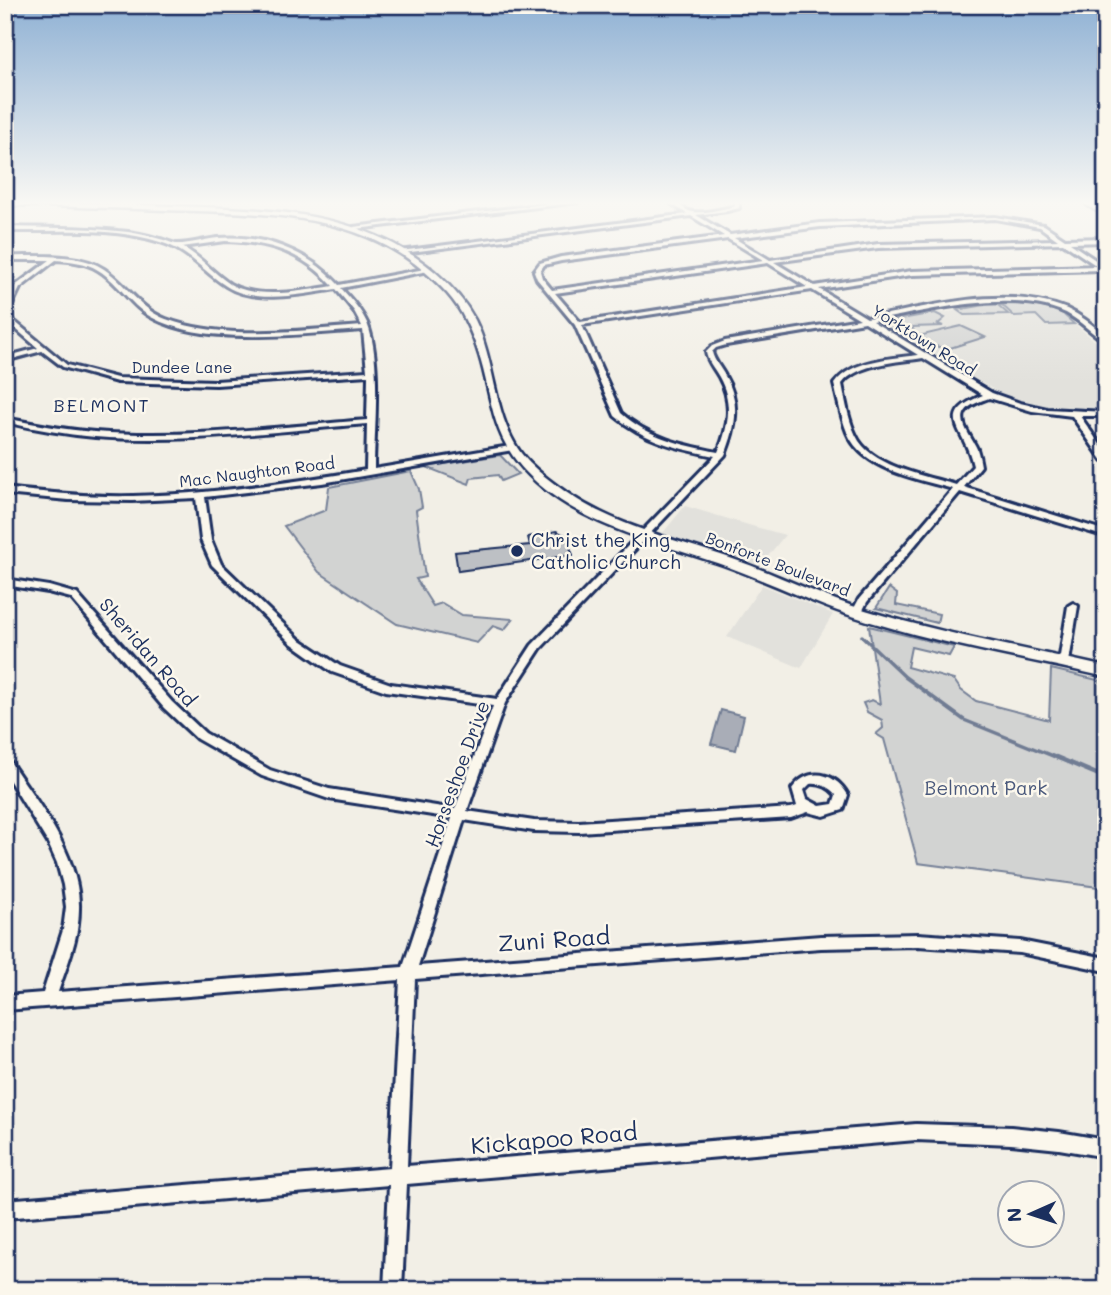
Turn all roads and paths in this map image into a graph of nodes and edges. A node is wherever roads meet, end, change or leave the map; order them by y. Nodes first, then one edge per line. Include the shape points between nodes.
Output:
1 (51, 262) edge
2 (79, 262) edge
3 (203, 262) edge
4 (306, 262) edge
5 (419, 262) edge
6 (546, 262) edge
7 (757, 262) edge
8 (769, 262) edge
9 (428, 269) junction
10 (1104, 269) edge
11 (337, 286) junction
12 (813, 288) junction
13 (552, 292) junction
14 (866, 320) junction
15 (578, 324) junction
16 (365, 327) junction
17 (1106, 340) edge
18 (41, 349) junction
19 (924, 356) junction
20 (5, 359) edge
21 (370, 373) junction
22 (989, 395) junction
23 (1075, 414) junction
24 (1106, 414) edge
25 (5, 420) edge
26 (369, 422) junction
27 (510, 448) junction
28 (720, 455) junction
29 (1106, 459) edge
30 (370, 471) junction
31 (958, 488) junction
32 (5, 491) edge
33 (200, 495) junction
34 (1106, 534) edge
35 (643, 535) junction
36 (5, 582) edge
37 (1073, 606) dead end
38 (857, 612) junction
39 (1064, 662) junction
40 (1106, 672) edge
41 (500, 703) junction
42 (5, 763) edge
43 (808, 807) dead end
44 (459, 815) junction
45 (1106, 965) edge
46 (408, 975) junction
47 (49, 998) junction
48 (5, 1003) edge
49 (1106, 1149) edge
50 (397, 1176) junction
51 (5, 1209) edge
52 (393, 1290) edge

1 - 18 street, Dundee Lane via 17,287 7,309 11,322
2 - 16 street via 100,269 143,311 165,322 197,329 271,333
3 - 11 street via 244,292 284,294
4 - 11 street
5 - 9 main road, Bonforte Boulevard
6 - 13 street via 537,275
7 - 13 street
8 - 12 street, Yorktown Road
9 - 11 street
9 - 27 main road, Bonforte Boulevard via 459,300 480,340 495,411
10 - 12 street via 927,272
11 - 16 street
12 - 14 street, Yorktown Road
12 - 15 street
13 - 15 street
14 - 17 street, Horseshoe Drive via 961,304 1025,302 1068,312
14 - 19 street, Yorktown Road
14 - 28 street, Horseshoe Drive via 714,347 710,358 730,389 734,416
15 - 28 street via 618,414 627,423 657,440
16 - 21 street
18 - 20 street
18 - 21 street, Dundee Lane via 65,366 142,383
19 - 22 street, Yorktown Road
19 - 31 street via 852,370 838,384 853,441 861,452 886,466
21 - 26 street
22 - 23 street, Yorktown Road via 1033,410
22 - 31 street via 969,402 960,412 977,463
23 - 24 street, Yorktown Road
23 - 29 street
25 - 26 street via 78,432 158,436
26 - 30 street
27 - 30 street, Mac Naughton Road
27 - 35 main road, Bonforte Boulevard via 558,494
28 - 35 street, Horseshoe Drive
30 - 33 street, Mac Naughton Road
31 - 34 street
31 - 38 street
32 - 33 street, Mac Naughton Road via 106,498
33 - 41 street via 206,540 218,565 295,641 336,670 390,688
35 - 38 main road, Bonforte Boulevard
35 - 41 street, Horseshoe Drive via 536,647
36 - 44 street, Sheridan Road via 74,596 183,720 266,773 360,801
37 - 39 street
38 - 39 main road, Bonforte Boulevard
39 - 40 main road, Bonforte Boulevard
41 - 44 street, Horseshoe Drive
42 - 47 street via 53,841 72,884 71,929
43 - 44 street, Sheridan Road via 790,813 579,827
44 - 46 street, Horseshoe Drive
45 - 46 street, Zuni Road via 1020,947 918,940 821,942
46 - 47 street, Zuni Road
46 - 50 street, Horseshoe Drive
47 - 48 street, Zuni Road
49 - 50 street, Kickapoo Road via 1029,1136 916,1132
50 - 51 street, Kickapoo Road
50 - 52 street, Horseshoe Drive

